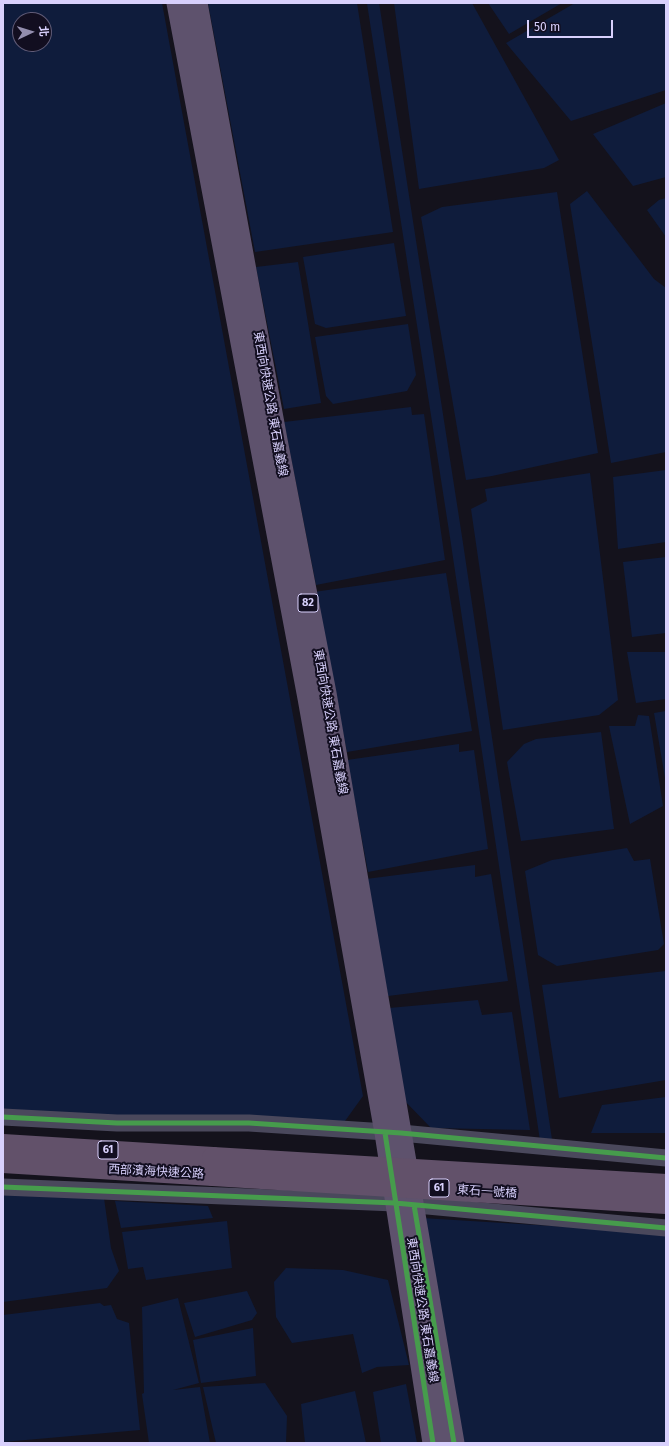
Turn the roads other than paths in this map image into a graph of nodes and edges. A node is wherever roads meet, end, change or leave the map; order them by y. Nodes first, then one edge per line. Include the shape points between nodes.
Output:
1 (177, 3) edge
2 (197, 3) edge
3 (3, 1117) edge
4 (393, 1133) junction
5 (3, 1145) edge
6 (666, 1158) edge
7 (3, 1162) edge
8 (213, 1166) junction
9 (666, 1185) edge
10 (3, 1187) edge
11 (666, 1203) edge
12 (404, 1204) junction
13 (666, 1228) edge
14 (433, 1443) edge
15 (454, 1443) edge

1 - 4 main road, 東西向快速公路 東石嘉義線 / 82
2 - 4 main road, 東西向快速公路 東石嘉義線 / 82 via 326,693
3 - 4 street via 117,1123 248,1123
4 - 6 street
4 - 12 main road, 東西向快速公路 東石嘉義線 / 82
5 - 8 highway, 西部濱海快速公路 / 61
7 - 8 highway, 西部濱海快速公路 / 61
8 - 9 highway, 東石一號橋 / 61, bridge
8 - 11 highway, 東石一號橋 / 61, bridge
10 - 12 street
12 - 13 street
12 - 14 main road, 東西向快速公路 東石嘉義線 / 82
12 - 15 main road, 東西向快速公路 東石嘉義線 / 82

